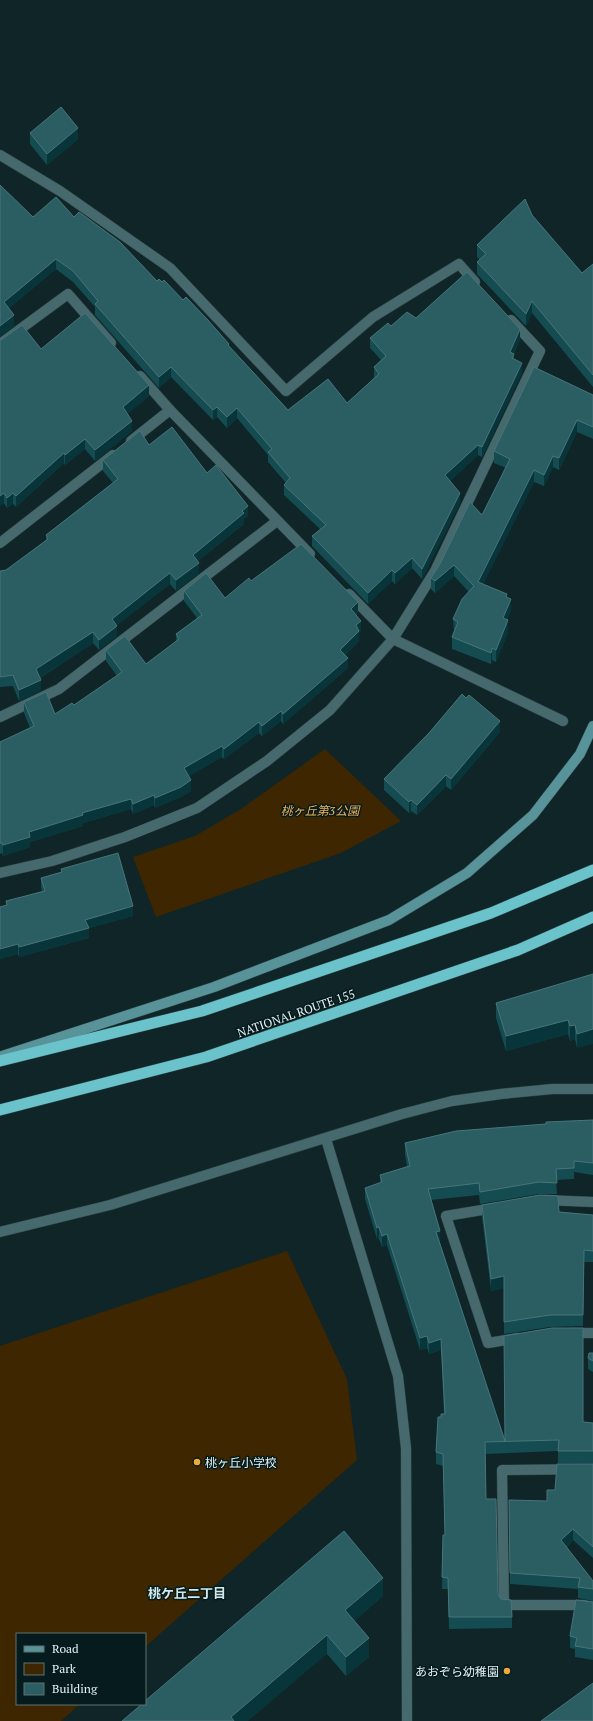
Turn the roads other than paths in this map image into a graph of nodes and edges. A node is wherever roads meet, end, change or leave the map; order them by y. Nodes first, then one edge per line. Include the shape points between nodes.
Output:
1 (0, 155) edge
2 (481, 288) edge
3 (502, 311) edge
4 (0, 344) edge
5 (119, 352) edge
6 (134, 369) edge
7 (170, 410) junction
8 (277, 520) junction
9 (0, 543) edge
10 (316, 560) edge
11 (343, 588) edge
12 (393, 639) junction
13 (0, 717) edge
14 (564, 721) dead end
15 (593, 726) edge
16 (593, 870) edge
17 (0, 873) edge
18 (593, 917) edge
19 (0, 1056) edge
20 (0, 1061) edge
21 (593, 1089) edge
22 (0, 1110) edge
23 (326, 1139) junction
24 (532, 1202) edge
25 (593, 1202) edge
26 (501, 1207) edge
27 (0, 1232) edge
28 (558, 1333) edge
29 (593, 1334) edge
30 (527, 1337) edge
31 (593, 1469) edge
32 (593, 1607) edge
33 (407, 1721) edge

1 - 2 street via 60,191 170,268 286,391 373,317 459,264
3 - 12 street via 540,351 435,572
4 - 5 street via 68,294
6 - 7 street
7 - 8 street
7 - 9 street
8 - 10 street
8 - 13 street via 59,690
11 - 12 street
12 - 14 street
12 - 17 street via 330,710 267,761 197,808 125,837 52,861
15 - 19 main road via 580,754 533,815 467,873 389,920 214,987
16 - 20 highway via 491,913 202,1011
18 - 22 highway, NATIONAL ROUTE 155 via 518,950 206,1057
21 - 23 street via 552,1089 452,1101
23 - 27 street via 110,1205
23 - 33 street via 398,1376 406,1448
24 - 25 street
26 - 30 street via 446,1216 488,1343
28 - 29 street
31 - 32 street via 502,1470 504,1605

